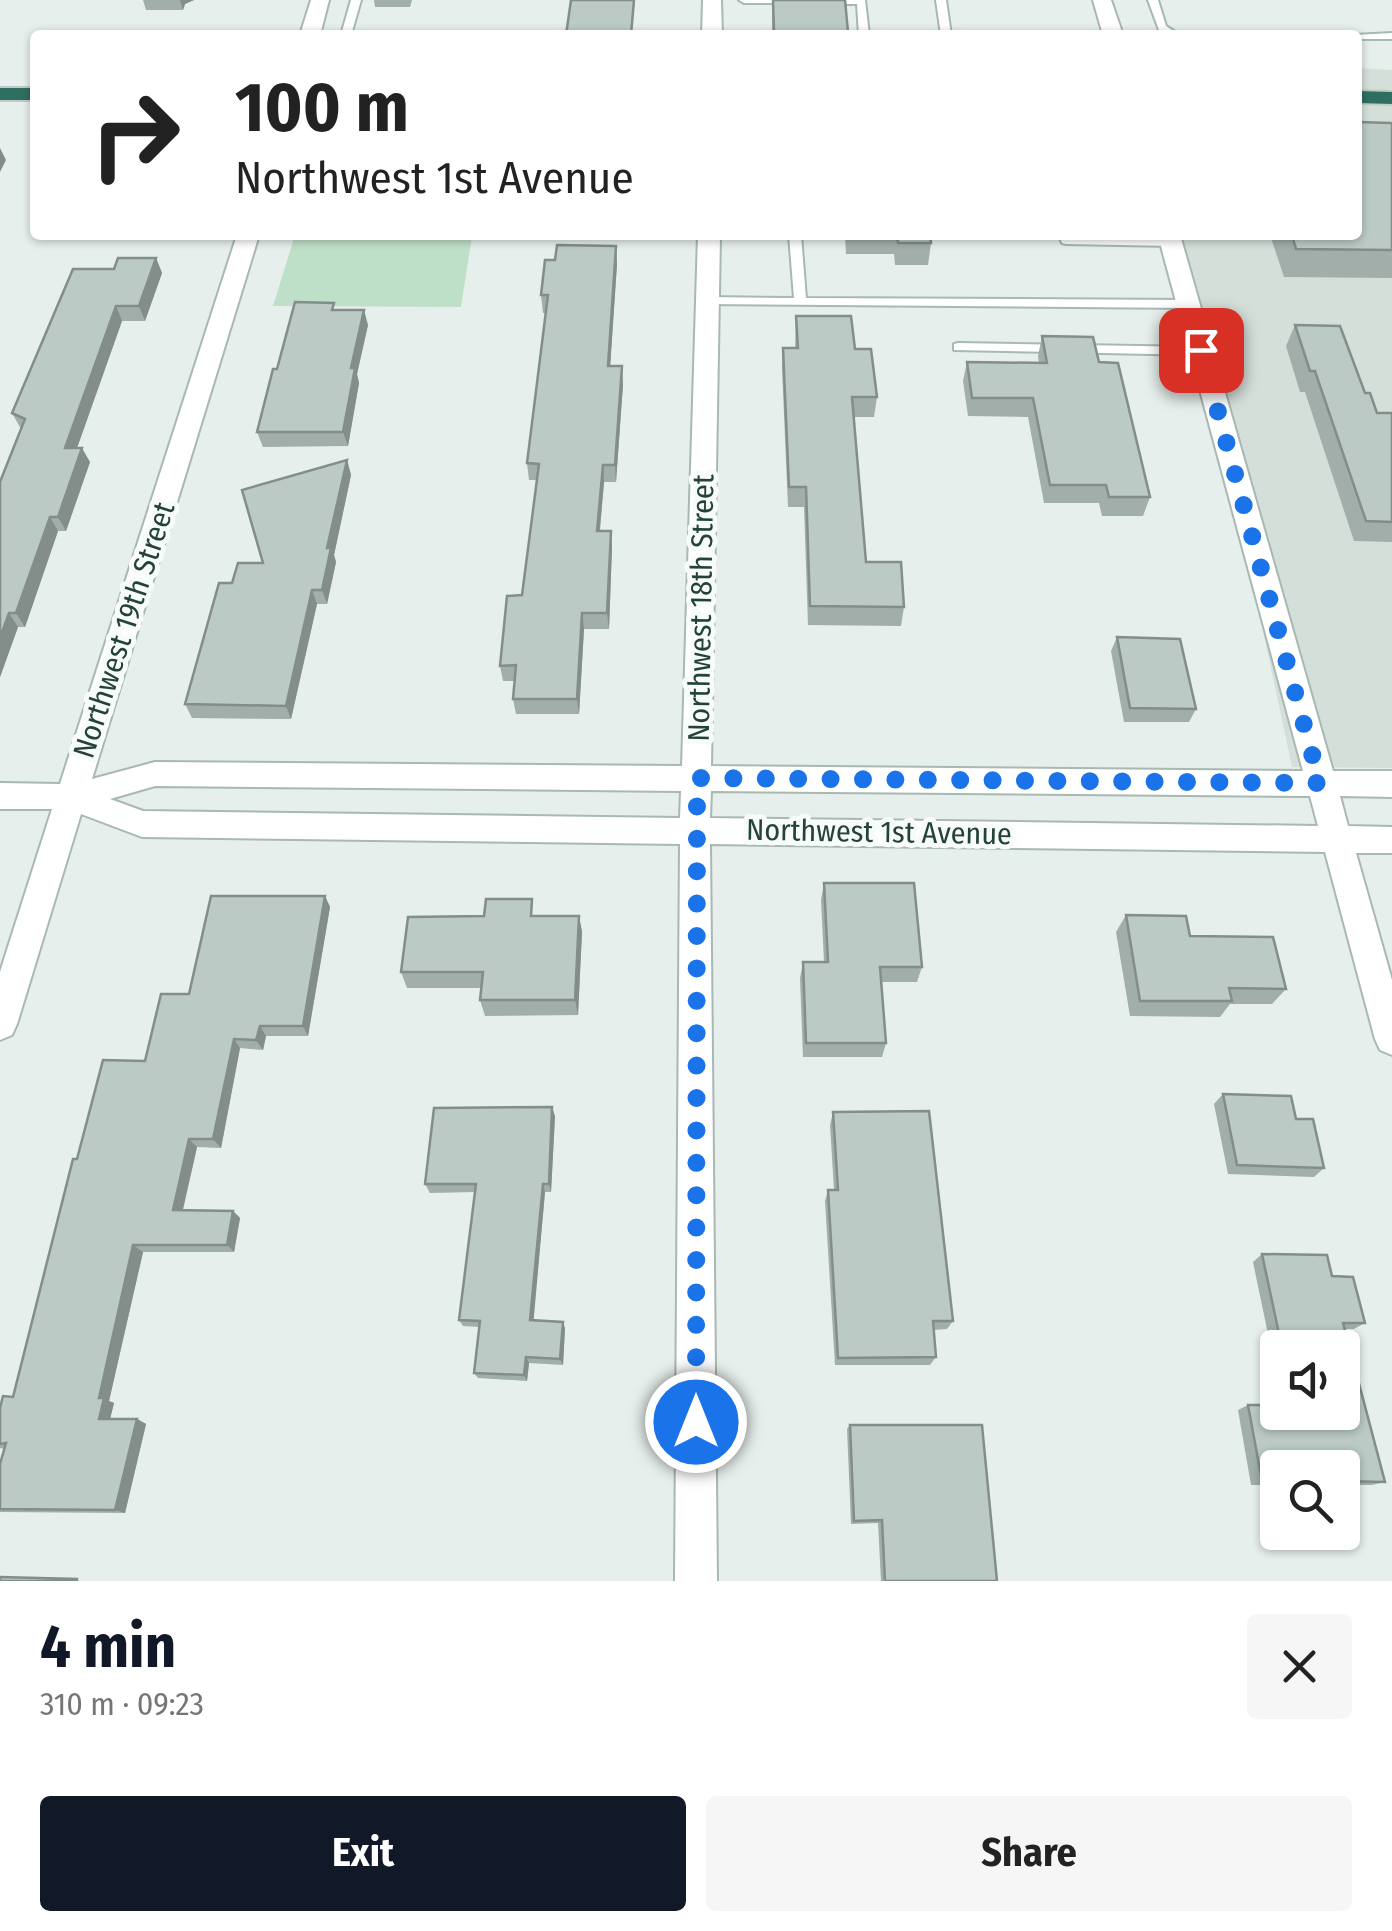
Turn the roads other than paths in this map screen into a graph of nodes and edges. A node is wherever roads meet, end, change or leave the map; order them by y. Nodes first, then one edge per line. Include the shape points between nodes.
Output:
1 (320, 0) edge
2 (356, 0) edge
3 (712, 0) edge
4 (744, 0) edge
5 (941, 0) edge
6 (1102, 0) edge
7 (1154, 0) edge
8 (311, 30) edge
9 (347, 30) edge
10 (712, 30) edge
11 (864, 30) edge
12 (945, 30) edge
13 (1111, 30) edge
14 (1166, 30) edge
15 (1362, 36) edge
16 (1392, 36) edge
17 (0, 94) edge
18 (30, 94) edge
19 (1362, 97) edge
20 (1392, 98) edge
21 (246, 240) edge
22 (709, 240) edge
23 (795, 240) edge
24 (1066, 240) edge
25 (1135, 240) edge
26 (1170, 240) edge
27 (708, 301) junction
28 (800, 302) junction
29 (1188, 304) junction
30 (958, 347) dead end
31 (1201, 350) junction
32 (697, 778) junction
33 (1320, 783) junction
34 (1392, 784) edge
35 (0, 796) edge
36 (70, 797) junction
37 (696, 830) junction
38 (1335, 839) junction
39 (1392, 840) edge
40 (0, 1024) edge
41 (1392, 1039) edge
42 (696, 1581) edge

1 - 8 street
2 - 9 lane
3 - 10 street
4 - 11 lane via 861,1
5 - 12 lane
6 - 13 street
7 - 14 lane
15 - 16 lane
17 - 18 highway
19 - 20 highway
21 - 36 street, Northwest 19th Street
22 - 27 street, Northwest 18th Street
23 - 28 lane
24 - 25 lane
26 - 29 street
27 - 28 lane
27 - 32 street, Northwest 18th Street
28 - 29 lane
29 - 31 street
30 - 31 lane
31 - 33 street
32 - 33 street, Northwest 1st Avenue
32 - 36 street, Northwest 1st Avenue via 156,774
32 - 37 street, Northwest 18th Street
33 - 34 street, Northwest 1st Avenue
33 - 38 street
35 - 36 street, Northwest 1st Avenue
36 - 37 street, Northwest 1st Avenue via 142,824
36 - 40 street, Northwest 19th Street
37 - 38 street, Northwest 1st Avenue
37 - 42 street, Northwest 18th Street
38 - 39 street, Northwest 1st Avenue
38 - 41 street

